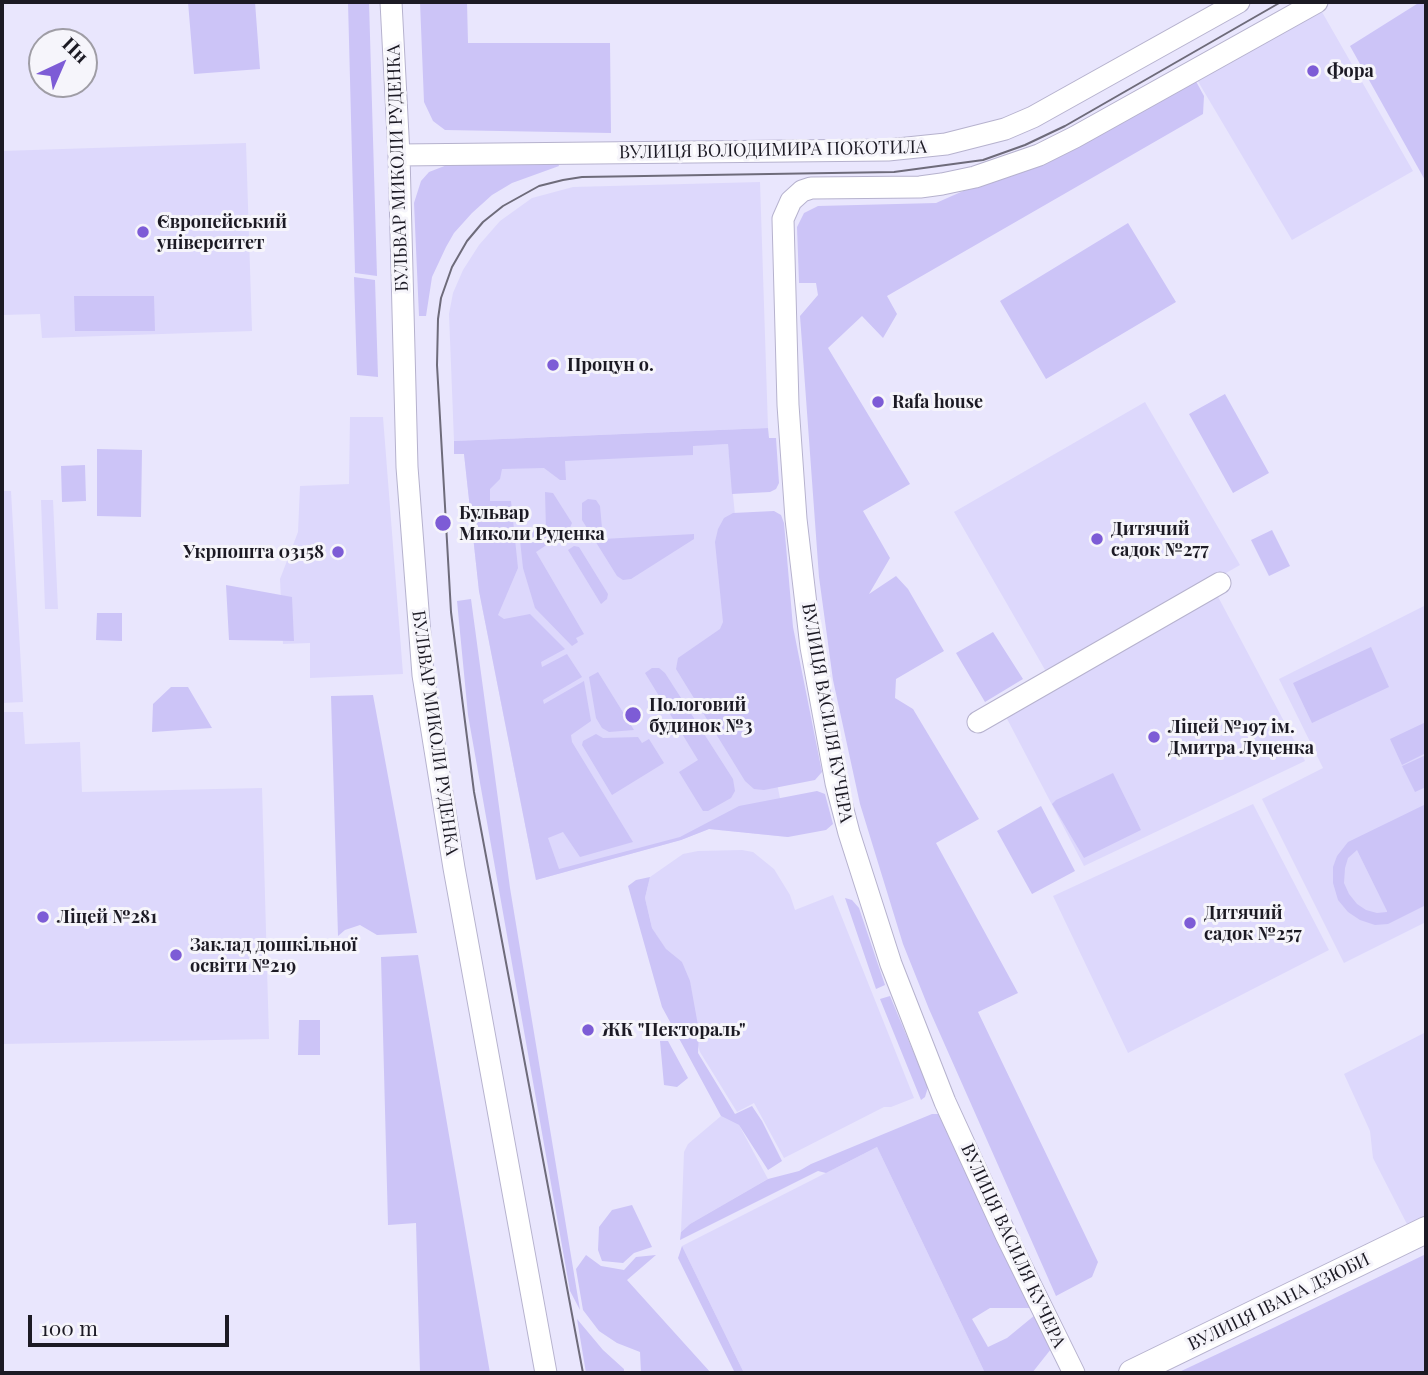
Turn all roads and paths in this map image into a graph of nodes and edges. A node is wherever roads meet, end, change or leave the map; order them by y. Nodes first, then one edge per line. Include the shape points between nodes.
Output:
1 (391, 2) edge
2 (1239, 2) edge
3 (1317, 2) edge
4 (399, 155) junction
5 (1220, 583) dead end
6 (978, 722) dead end
7 (1426, 1230) edge
8 (546, 1373) edge
9 (1074, 1373) edge
10 (1132, 1373) edge

1 - 4 street, БУЛЬВАР МИКОЛИ РУДЕНКА
2 - 4 street, ВУЛИЦЯ ВОЛОДИМИРА ПОКОТИЛА via 1033,117 946,144 888,150
3 - 9 street, ВУЛИЦЯ ВАСИЛЯ КУЧЕРА via 1039,155 957,182 811,188 791,201 783,219 794,497 811,647 836,783 863,883 945,1102
4 - 8 street, БУЛЬВАР МИКОЛИ РУДЕНКА via 407,467 423,675
5 - 6 street
7 - 10 main road, ВУЛИЦЯ ІВАНА ДЗЮБИ

